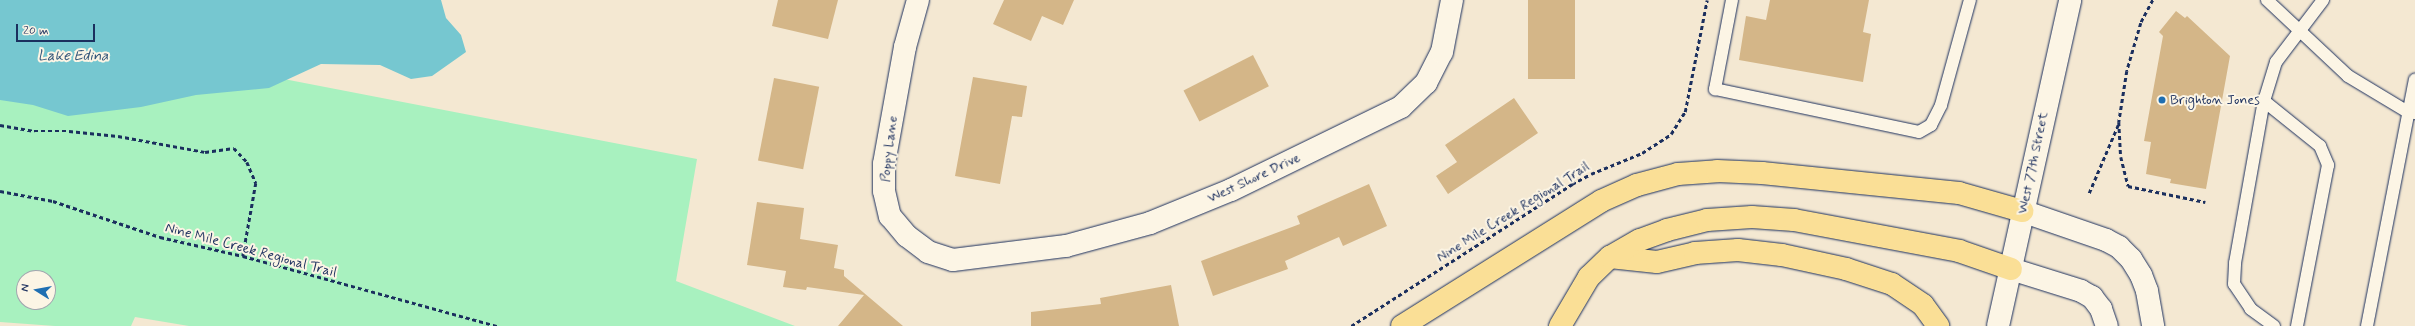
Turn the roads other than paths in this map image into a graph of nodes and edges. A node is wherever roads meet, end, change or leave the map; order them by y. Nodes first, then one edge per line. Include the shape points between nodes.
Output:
1 (918, 0) edge
2 (1452, 0) edge
3 (1732, 0) edge
4 (1970, 0) edge
5 (2070, 0) edge
6 (2267, 0) edge
7 (2324, 0) edge
8 (2299, 32) junction
9 (2415, 80) edge
10 (2264, 101) junction
11 (2412, 113) edge
12 (2022, 211) junction
13 (1610, 257) junction
14 (981, 258) joint
15 (2011, 269) junction
16 (1402, 326) edge
17 (1560, 326) edge
18 (1938, 326) edge
19 (1998, 326) edge
20 (2107, 326) edge
21 (2153, 326) edge
22 (2274, 326) edge
23 (2297, 326) edge
24 (2367, 326) edge

1 - 14 street, Poppy Lane via 905,47 884,164 884,191 890,216 907,236 928,252 953,260
2 - 14 street, West Shore Drive via 1442,52 1426,83 1401,107 1231,190 1150,223 1066,246
3 - 4 lane via 1715,88 1919,132 1931,125 1940,105
5 - 12 street, West 77th Street
6 - 8 lane
7 - 8 lane
8 - 10 lane via 2276,62
8 - 11 lane via 2348,76
9 - 11 lane
10 - 22 lane via 2234,284 2250,309
10 - 23 lane via 2320,146 2328,165
11 - 24 lane
12 - 15 street, West 77th Street
12 - 16 highway via 1959,193 1762,173 1717,171 1678,174 1637,185 1601,201
12 - 21 street via 2106,240 2119,247 2131,259 2141,275 2147,291
13 - 15 highway via 1640,240 1666,230 1707,220 1752,217 1794,220 1959,252
13 - 17 highway via 1589,277
13 - 18 highway via 1657,262 1694,253 1738,250 1782,255 1846,269 1892,284 1923,305
15 - 19 street, West 77th Street
15 - 20 street via 2081,290 2096,303

